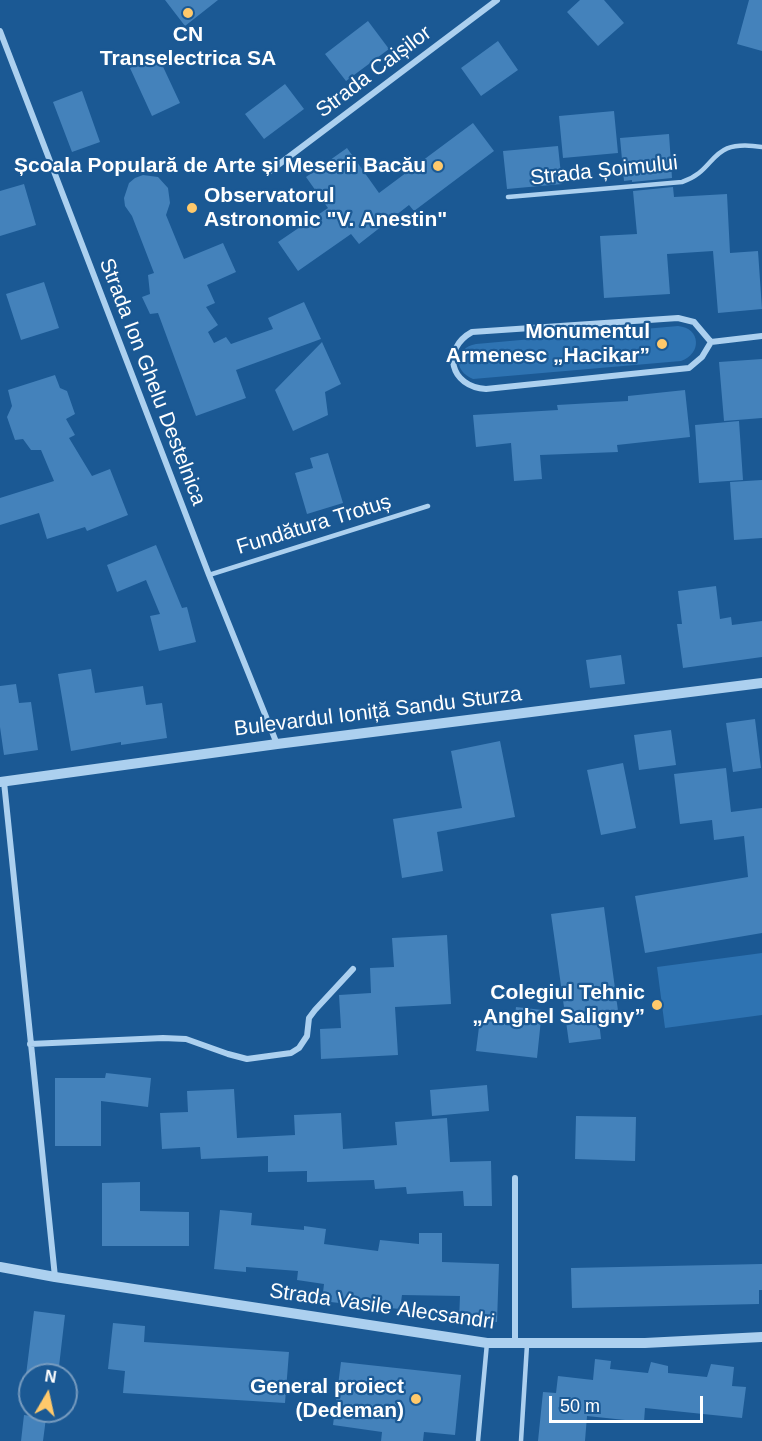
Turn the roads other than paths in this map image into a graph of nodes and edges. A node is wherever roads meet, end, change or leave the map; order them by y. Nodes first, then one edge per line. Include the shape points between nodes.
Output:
1 (497, 0) edge
2 (0, 31) edge
3 (762, 147) edge
4 (270, 171) dead end
5 (508, 197) dead end
6 (762, 336) edge
7 (711, 342) junction
8 (429, 506) dead end
9 (209, 575) junction
10 (762, 683) edge
11 (277, 744) junction
12 (2, 782) edge
13 (353, 969) dead end
14 (30, 1044) junction
15 (515, 1178) dead end
16 (0, 1267) edge
17 (55, 1277) junction
18 (762, 1337) edge
19 (487, 1343) junction
20 (515, 1344) junction
21 (527, 1344) junction
22 (478, 1441) edge
23 (520, 1441) edge

1 - 4 street, Strada Caișilor
2 - 9 street, Strada Ion Ghelu Destelnica
3 - 5 lane, Strada Șoimului via 724,149 692,178 682,182
6 - 7 street
7 - 7 street via 694,322 678,318 493,329 465,336 458,342 453,359 458,377 475,388 486,389 689,368
8 - 9 lane, Fundătura Trotuș
9 - 11 street, Strada Ion Ghelu Destelnica
10 - 11 street, Bulevardul Ioniță Sandu Sturza
11 - 12 street, Bulevardul Ioniță Sandu Sturza
12 - 14 street
13 - 14 street via 309,1018 307,1036 291,1053 248,1059 186,1039 164,1038
14 - 17 street
15 - 20 street
16 - 17 street, Strada Vasile Alecsandri
17 - 19 street, Strada Vasile Alecsandri
18 - 21 street, Strada Vasile Alecsandri
19 - 20 street, Strada Vasile Alecsandri
19 - 22 lane
20 - 21 street, Strada Vasile Alecsandri
21 - 23 lane

